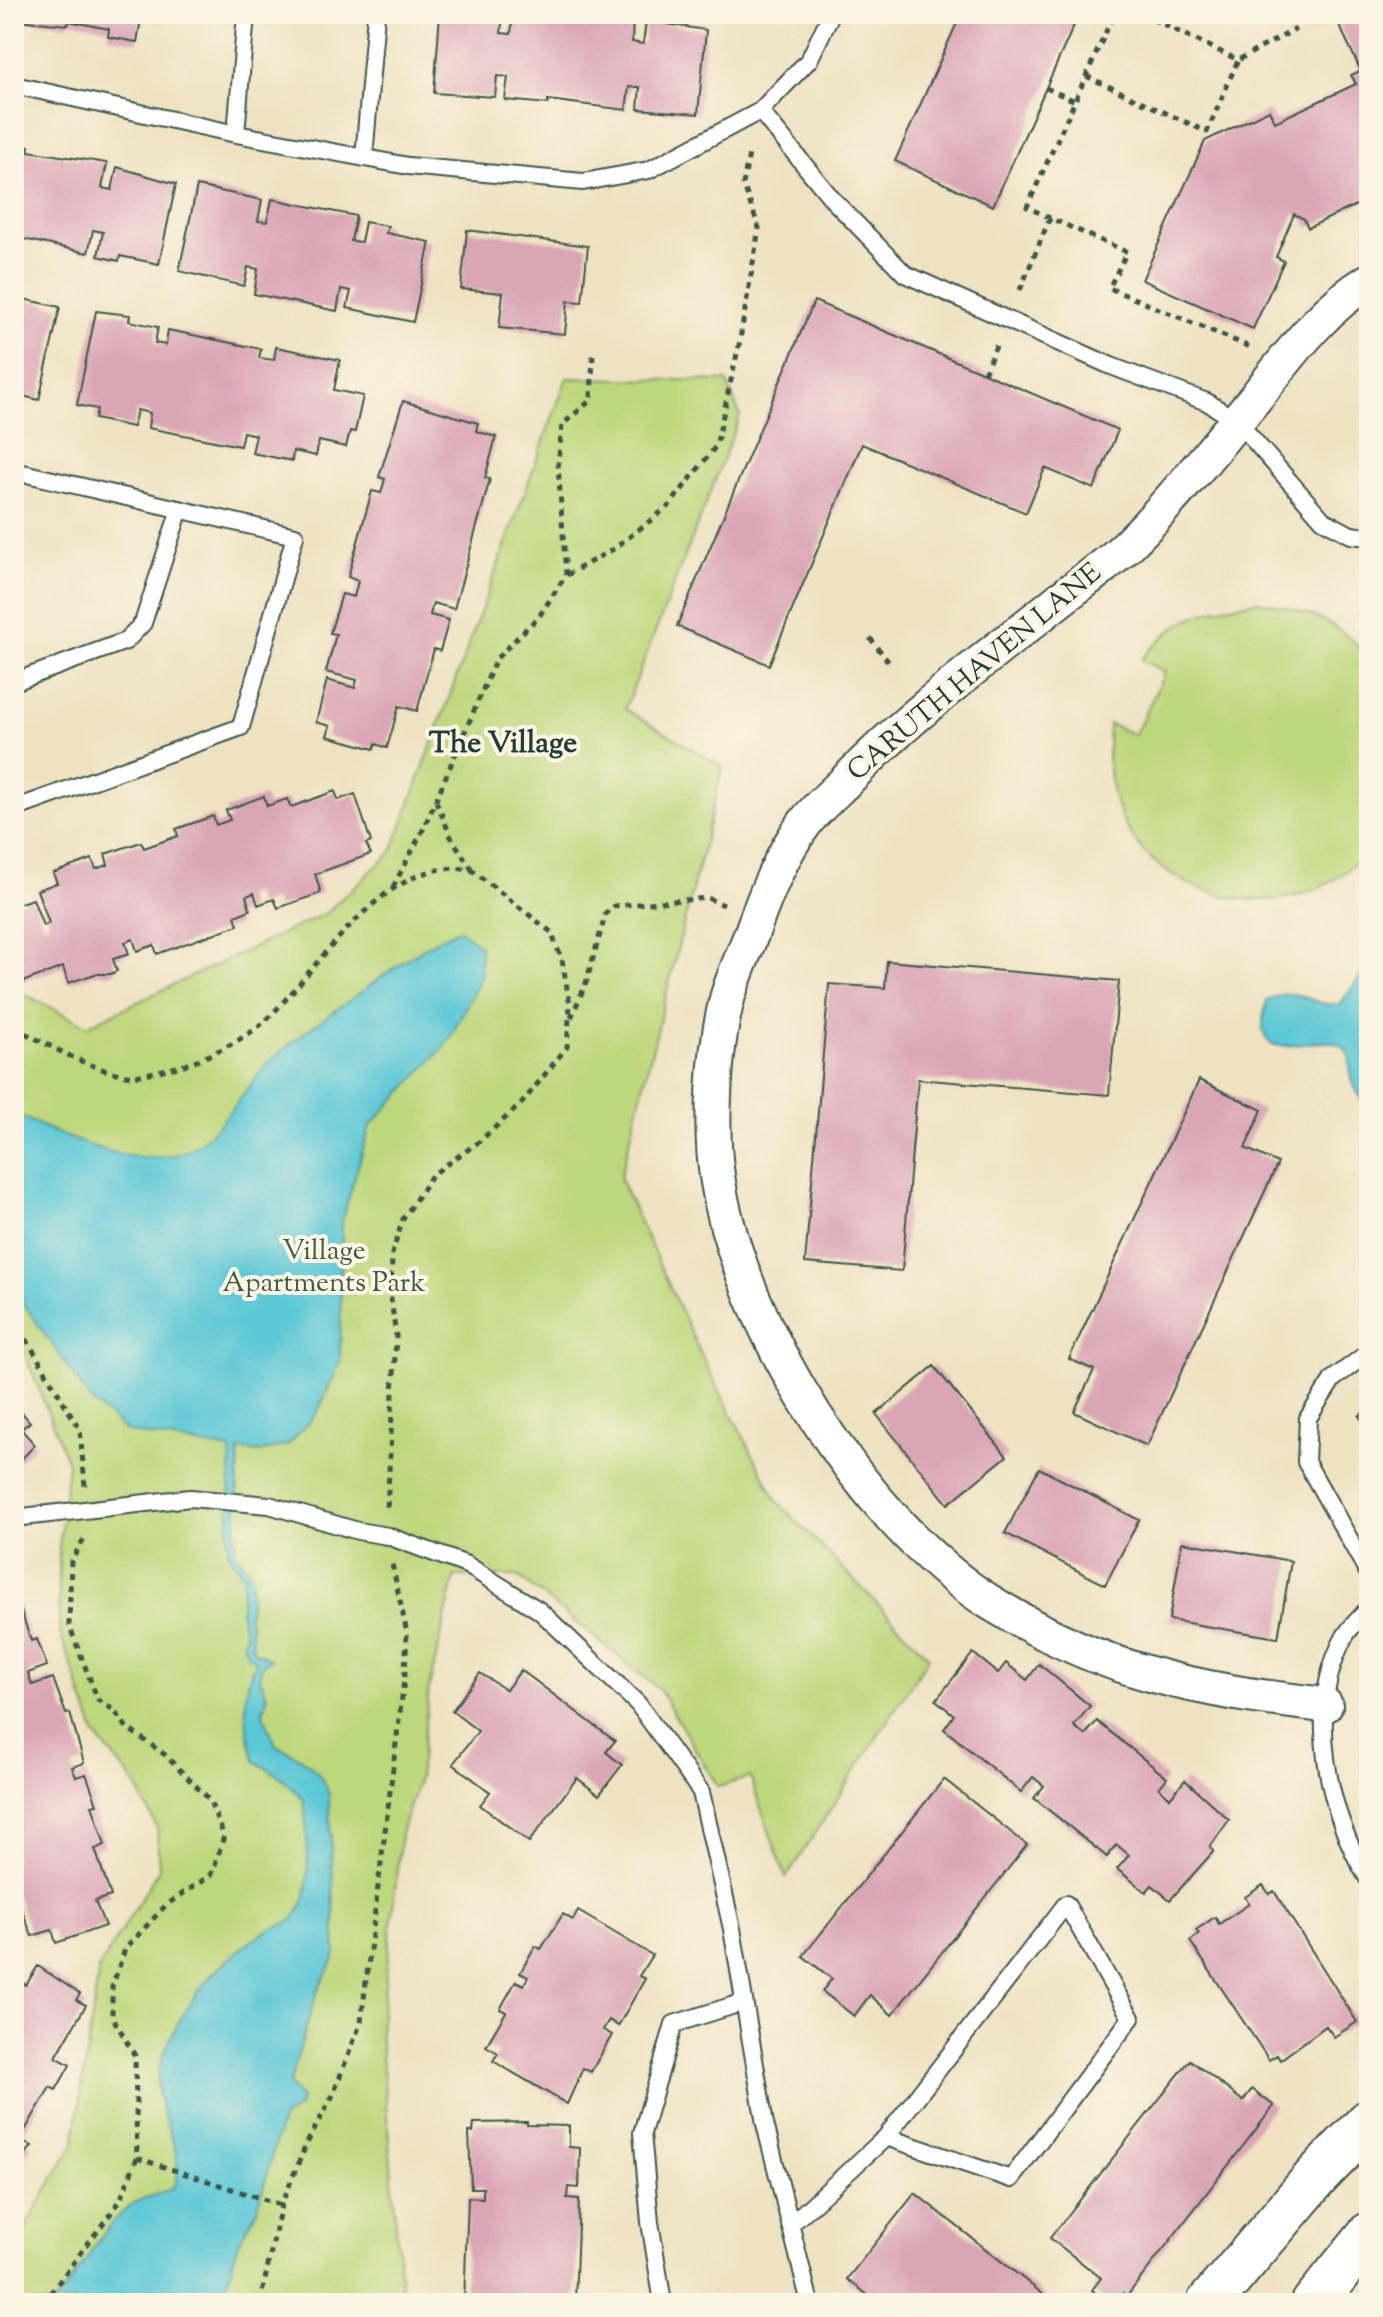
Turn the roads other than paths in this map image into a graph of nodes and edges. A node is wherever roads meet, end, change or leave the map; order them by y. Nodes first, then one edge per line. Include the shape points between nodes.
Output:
1 (246, 14) edge
2 (376, 14) edge
3 (831, 14) edge
4 (14, 85) edge
5 (760, 111) junction
6 (236, 134) junction
7 (364, 158) junction
8 (1369, 281) edge
9 (1237, 421) junction
10 (14, 471) edge
11 (180, 509) junction
12 (1369, 537) edge
13 (14, 682) edge
14 (14, 809) edge
15 (1369, 1352) edge
16 (14, 1518) edge
17 (1369, 1574) edge
18 (1369, 1608) edge
19 (1325, 1705) junction
20 (1369, 1880) edge
21 (744, 2002) junction
22 (1369, 2122) edge
23 (886, 2137) junction
24 (790, 2225) junction
25 (1369, 2235) edge
26 (663, 2303) edge
27 (810, 2303) edge
28 (1209, 2303) edge
29 (1314, 2303) edge

1 - 6 lane
2 - 7 lane
3 - 5 lane via 809,60
4 - 6 lane
5 - 7 lane via 649,170 583,182
5 - 9 lane via 833,200 905,274 1111,366 1207,402
6 - 7 lane
8 - 9 street, CARUTH HAVEN LANE via 1306,335
9 - 12 lane via 1323,520 1351,535
9 - 19 street, CARUTH HAVEN LANE via 1124,549 907,722 804,824 768,889 726,1002 713,1108 717,1182 737,1256 770,1334 808,1402 867,1489 924,1552 985,1599 1106,1661 1171,1682
10 - 11 lane
11 - 13 lane via 143,623 126,641
11 - 14 lane via 295,536 241,727
15 - 17 lane via 1333,1379 1308,1418 1306,1462
16 - 21 lane via 190,1498 269,1505 388,1536 467,1565 540,1611 638,1704 701,1792
18 - 19 lane via 1346,1634 1331,1668
19 - 20 lane via 1337,1811
21 - 24 lane via 765,2124
21 - 26 lane via 674,2024 642,2133
22 - 28 street
23 - 23 lane via 1038,1941 1066,1904 1131,2018 1011,2179
23 - 24 lane
24 - 27 lane
25 - 29 street

